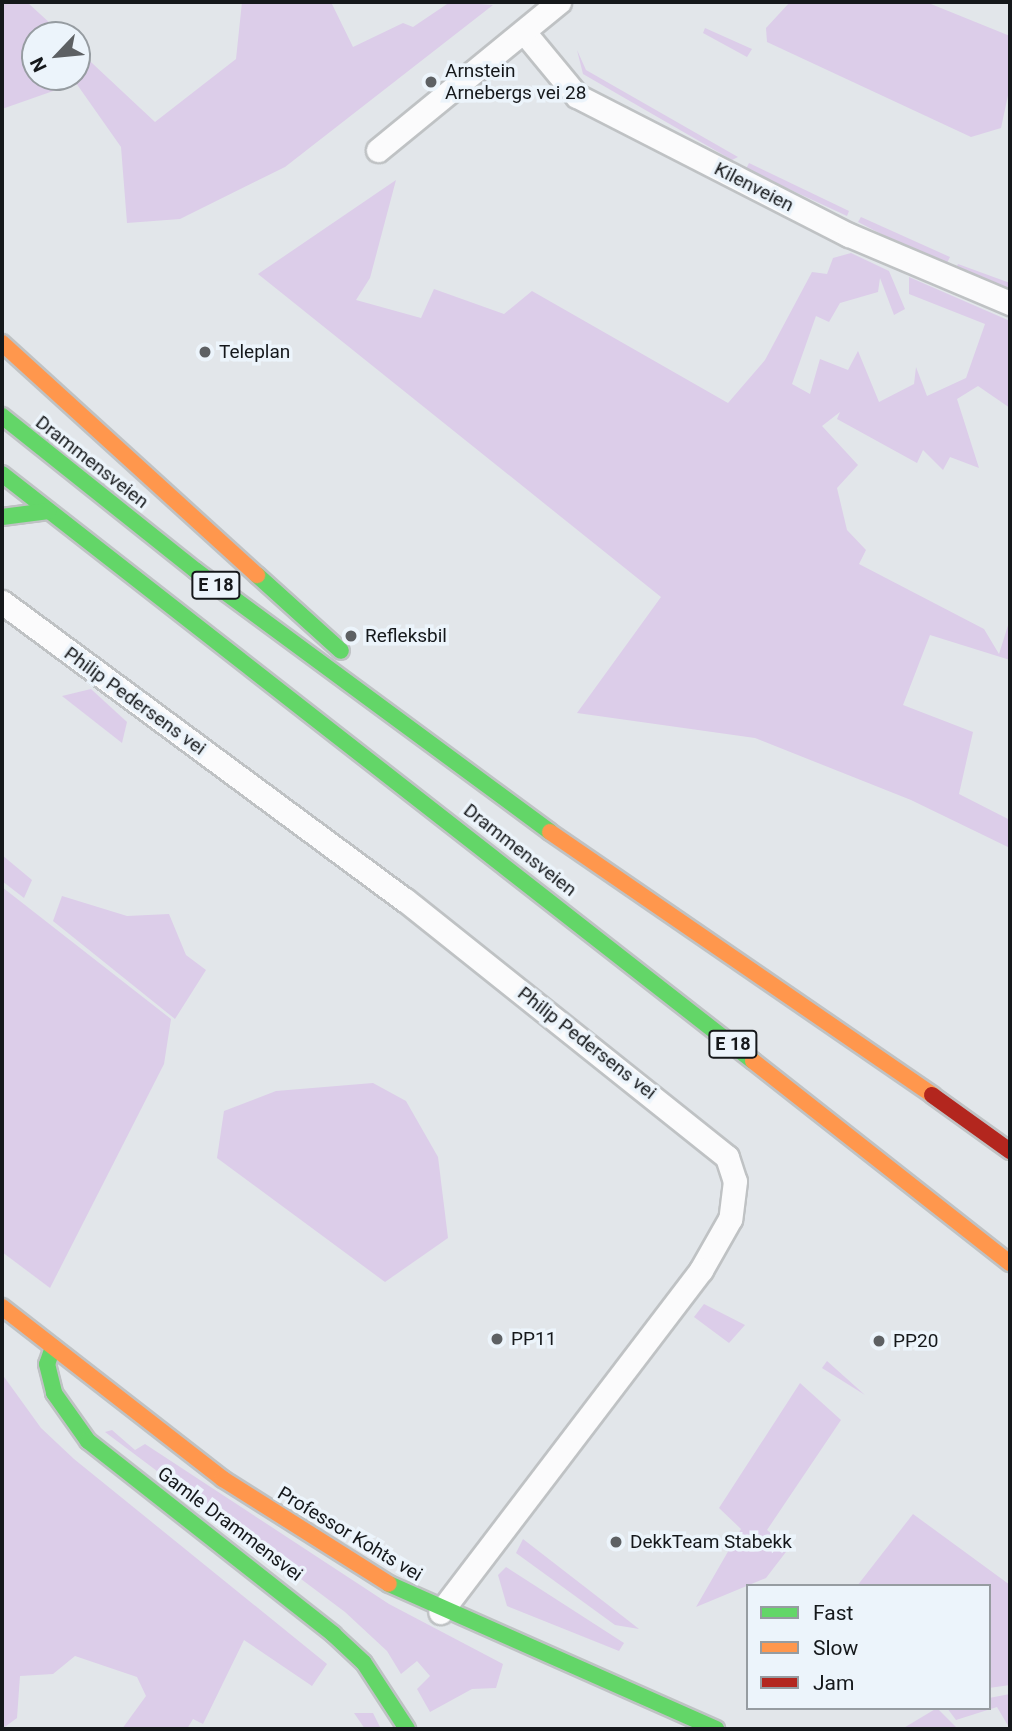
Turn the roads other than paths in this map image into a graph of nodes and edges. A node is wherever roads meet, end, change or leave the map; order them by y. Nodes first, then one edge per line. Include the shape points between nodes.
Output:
1 (559, 2) edge
2 (524, 32) junction
3 (378, 150) dead end
4 (1010, 303) edge
5 (2, 343) edge
6 (2, 416) edge
7 (2, 474) edge
8 (49, 511) junction
9 (2, 517) edge
10 (2, 602) edge
11 (436, 747) junction
12 (1010, 1151) edge
13 (1010, 1263) edge
14 (2, 1307) edge
15 (53, 1347) junction
16 (440, 1612) junction
17 (407, 1729) edge
18 (716, 1729) edge

1 - 2 street
2 - 3 street
2 - 4 street, Kilenveien via 577,96 849,235
5 - 11 main road, E 18 via 144,467
6 - 11 main road, Drammensveien / E 18
7 - 8 main road, Drammensveien / E 18
8 - 9 main road
8 - 13 main road, Drammensveien / E 18
10 - 16 street, Philip Pedersens vei via 404,899 727,1157 735,1181 730,1219 715,1249
11 - 12 main road, Drammensveien / E 18
14 - 15 main road, Professor Kohts vei
15 - 16 main road, Professor Kohts vei via 286,1523
15 - 17 main road, Gamle Drammensvei via 47,1364 54,1393 88,1441 333,1634 363,1663
16 - 18 main road, Professor Kohts vei

